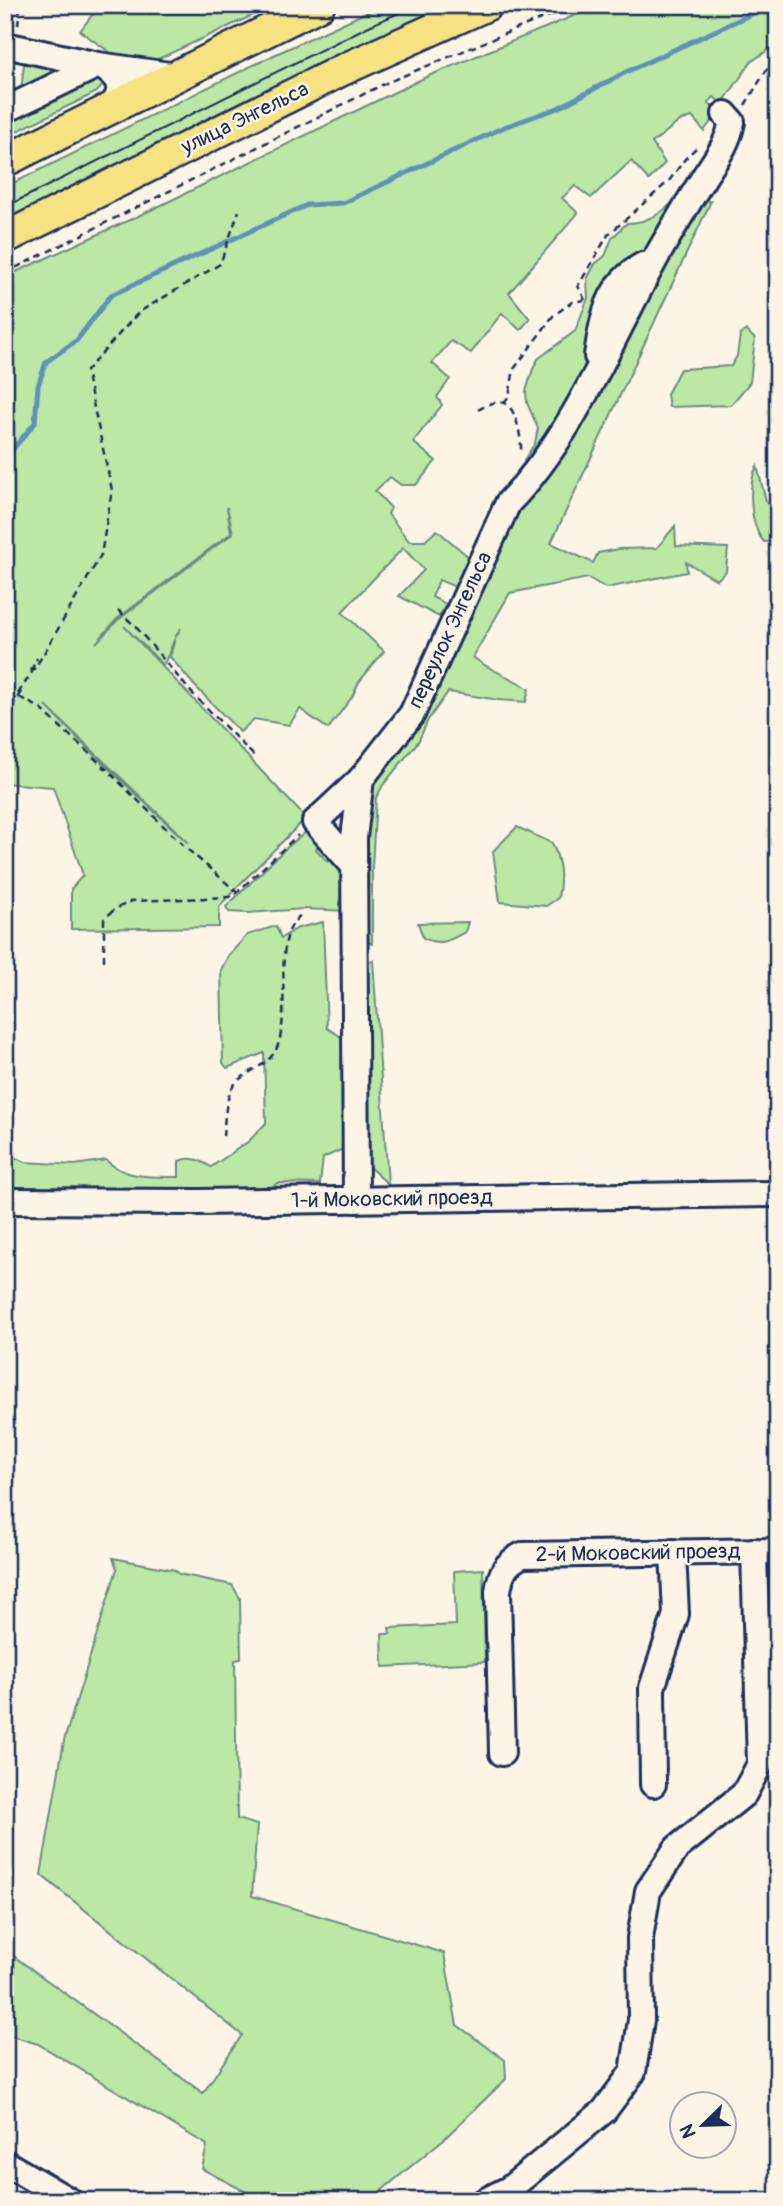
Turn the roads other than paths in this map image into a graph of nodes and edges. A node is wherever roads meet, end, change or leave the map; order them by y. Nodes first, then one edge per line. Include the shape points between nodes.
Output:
1 (319, 5) edge
2 (487, 5) edge
3 (10, 46) edge
4 (98, 65) junction
5 (177, 76) junction
6 (5, 110) edge
7 (102, 113) junction
8 (729, 118) road end
9 (5, 162) edge
10 (5, 237) edge
11 (649, 270) junction
12 (591, 384) junction
13 (360, 779) junction
14 (354, 866) junction
15 (778, 1194) edge
16 (5, 1200) edge
17 (356, 1200) junction
18 (766, 1551) edge
19 (673, 1552) junction
20 (502, 1753) dead end
21 (653, 1784) dead end
22 (5, 2163) edge
23 (70, 2201) edge
24 (485, 2201) edge

1 - 5 main road
2 - 10 main road, улица Энгельса via 340,71
3 - 4 street
4 - 5 street
4 - 6 street
4 - 7 street via 116,77 119,87 118,97
5 - 7 main road
7 - 9 main road
8 - 11 street, переулок Энгельса via 724,149
11 - 12 street, переулок Энгельса
11 - 12 street via 643,265 627,273 603,315
12 - 13 street, переулок Энгельса via 528,482 508,503 412,714
13 - 14 street
13 - 14 street, переулок Энгельса via 315,822
14 - 17 street
15 - 17 street, 1-й Моковский проезд
16 - 17 street, 1-й Моковский проезд
18 - 19 street, 2-й Моковский проезд
18 - 24 street, 2-й Моковский проезд via 760,1764 744,1794 677,1848 648,1892 640,1938 641,2020 632,2072 604,2111 509,2189
19 - 20 street, 2-й Моковский проезд via 522,1555 508,1562 499,1591
19 - 21 street via 676,1614 652,1688
22 - 23 street

